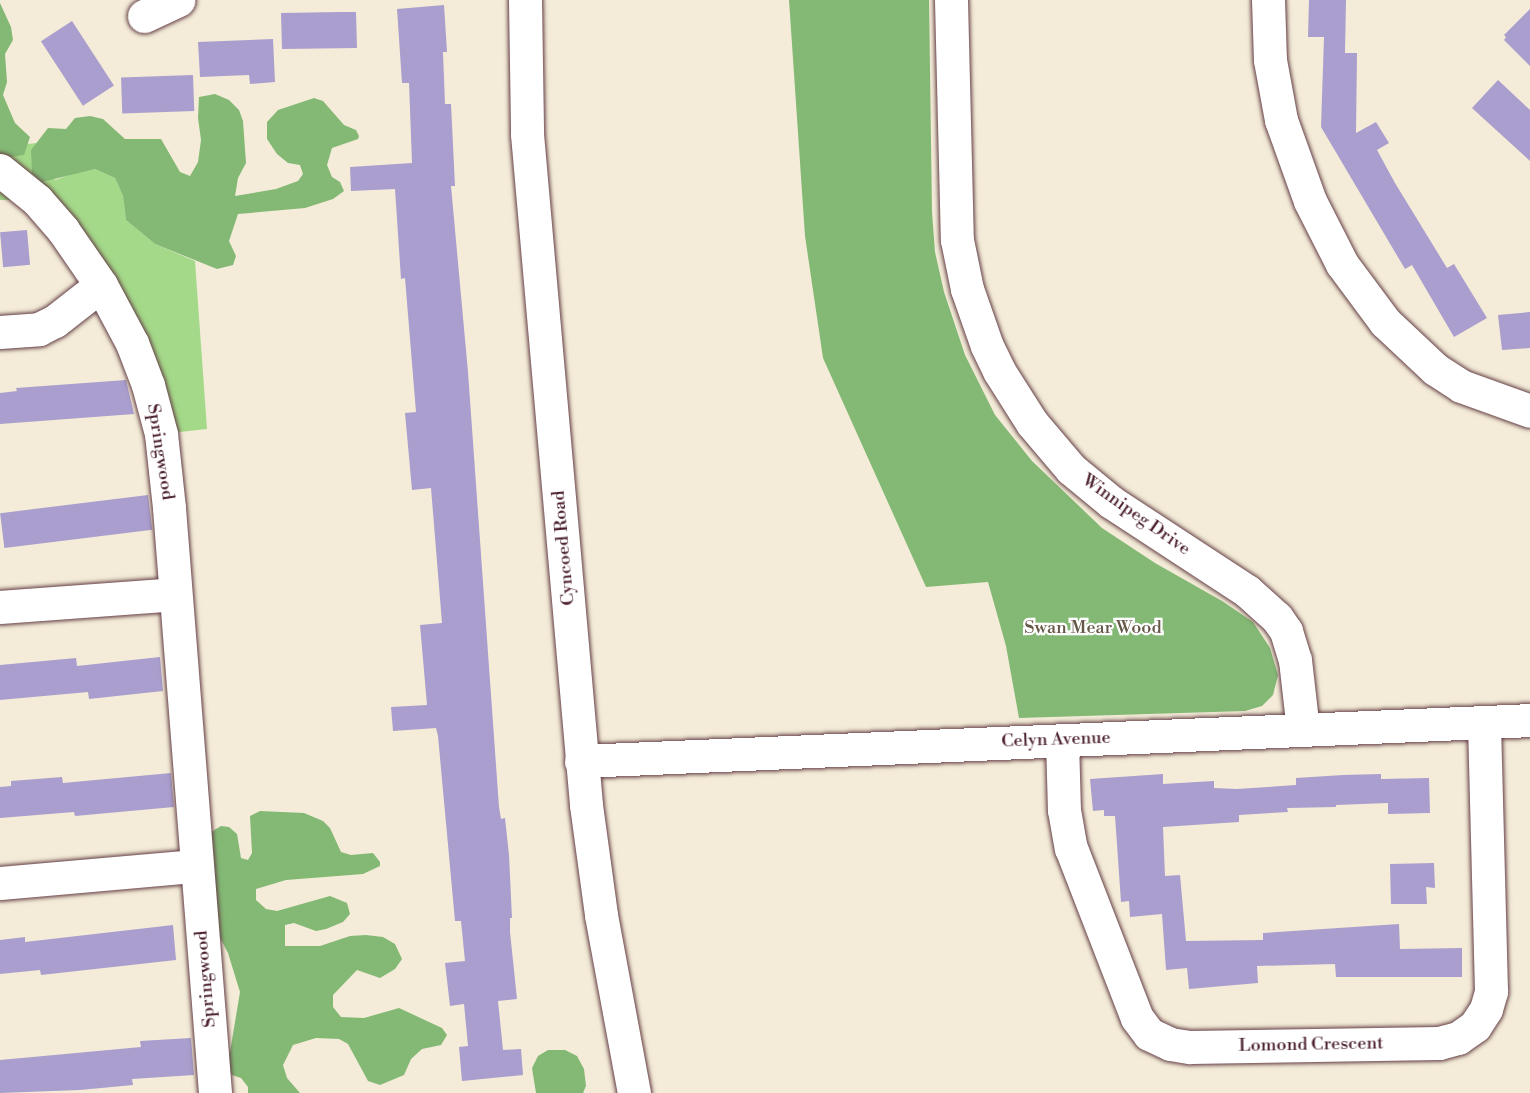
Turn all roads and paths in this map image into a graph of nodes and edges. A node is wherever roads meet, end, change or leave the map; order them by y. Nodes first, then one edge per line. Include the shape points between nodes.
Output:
1 (179, 0) edge
2 (525, 0) edge
3 (951, 0) edge
4 (1268, 0) edge
5 (144, 16) dead end
6 (0, 170) edge
7 (101, 285) junction
8 (0, 332) edge
9 (1530, 411) edge
10 (175, 594) junction
11 (0, 606) edge
12 (1530, 720) edge
13 (1484, 722) junction
14 (1304, 730) junction
15 (1062, 740) junction
16 (581, 760) junction
17 (196, 866) junction
18 (0, 883) edge
19 (215, 1093) edge
20 (634, 1093) edge

1 - 5 street
2 - 16 street, Cyncoed Road via 527,134
3 - 14 street, Winnipeg Drive via 957,240 967,290 987,346 1014,398 1071,469 1120,508 1247,591 1277,618 1286,631 1295,660
4 - 9 street via 1270,60 1281,120 1310,201 1342,264 1385,322 1435,369 1461,386
6 - 7 street, Springwood via 37,200
7 - 8 street via 39,329
7 - 10 street, Springwood via 132,343 160,434
10 - 11 street
10 - 17 street, Springwood
12 - 13 street, Celyn Avenue
13 - 14 street, Celyn Avenue
13 - 15 street, Lomond Crescent via 1491,990 1486,1009 1475,1026 1458,1038 1439,1043 1190,1047 1170,1044 1149,1034 1137,1018 1071,848 1064,810
14 - 15 street, Celyn Avenue
15 - 16 street, Celyn Avenue
16 - 20 street, Cyncoed Road via 601,915
17 - 18 street
17 - 19 street, Springwood

